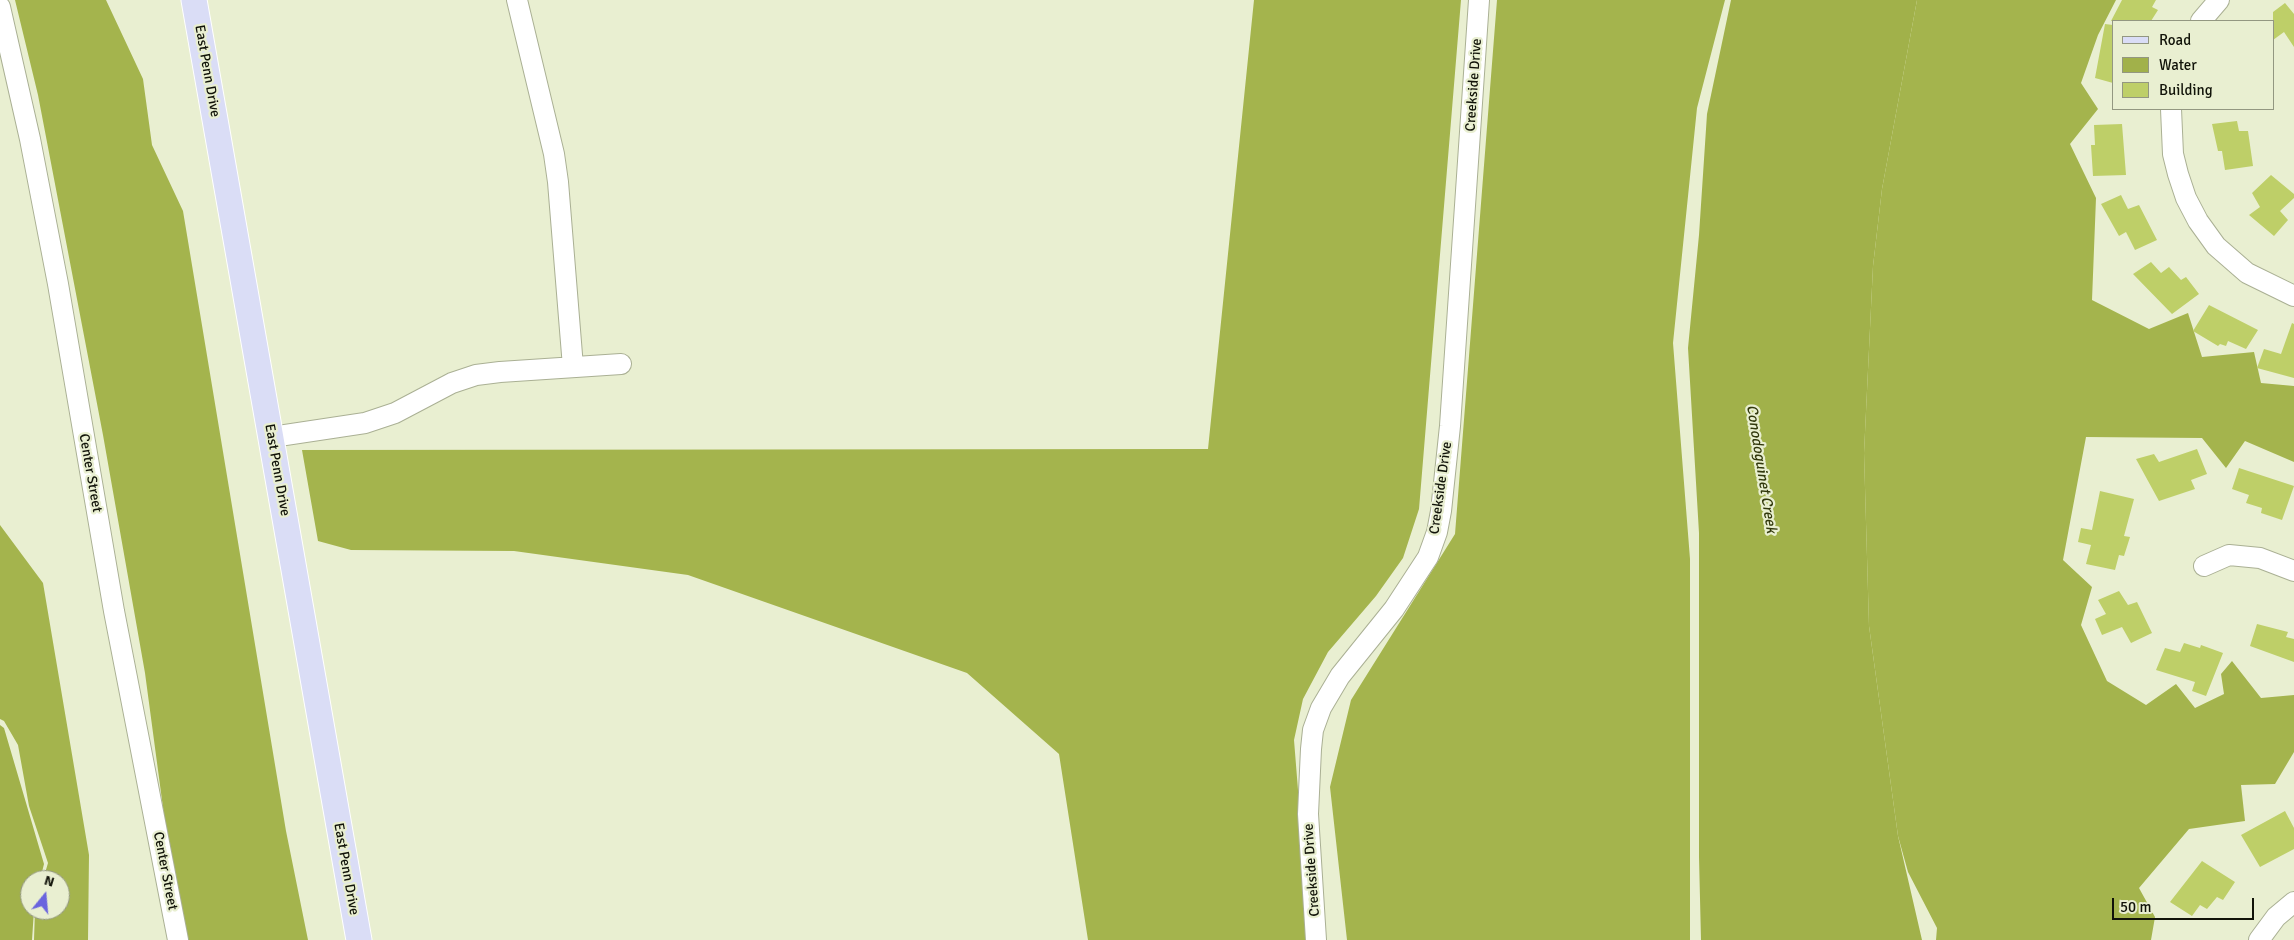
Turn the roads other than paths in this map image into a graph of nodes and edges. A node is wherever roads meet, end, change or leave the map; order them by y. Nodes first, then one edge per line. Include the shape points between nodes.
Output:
1 (194, 0) edge
2 (517, 0) edge
3 (1480, 0) edge
4 (2219, 0) edge
5 (0, 7) edge
6 (2202, 20) edge
7 (2171, 110) edge
8 (2294, 296) edge
9 (621, 364) dead end
10 (573, 367) junction
11 (272, 436) junction
12 (2204, 566) dead end
13 (2294, 571) edge
14 (2294, 902) edge
15 (178, 940) edge
16 (359, 940) edge
17 (1316, 940) edge
18 (2259, 940) edge

1 - 11 main road, East Penn Drive
2 - 10 street via 554,154
3 - 17 street, Creekside Drive via 1450,426 1441,510 1428,557 1394,609 1340,676 1321,708 1314,730 1310,748 1308,814
4 - 6 street
5 - 15 street, Center Street via 32,149 114,611
7 - 8 street via 2173,154 2186,198 2198,221 2232,262 2263,282
9 - 10 street
10 - 11 street via 476,375 395,413 365,423
11 - 16 main road, East Penn Drive
12 - 13 street via 2229,555 2260,558
14 - 18 street via 2276,917

